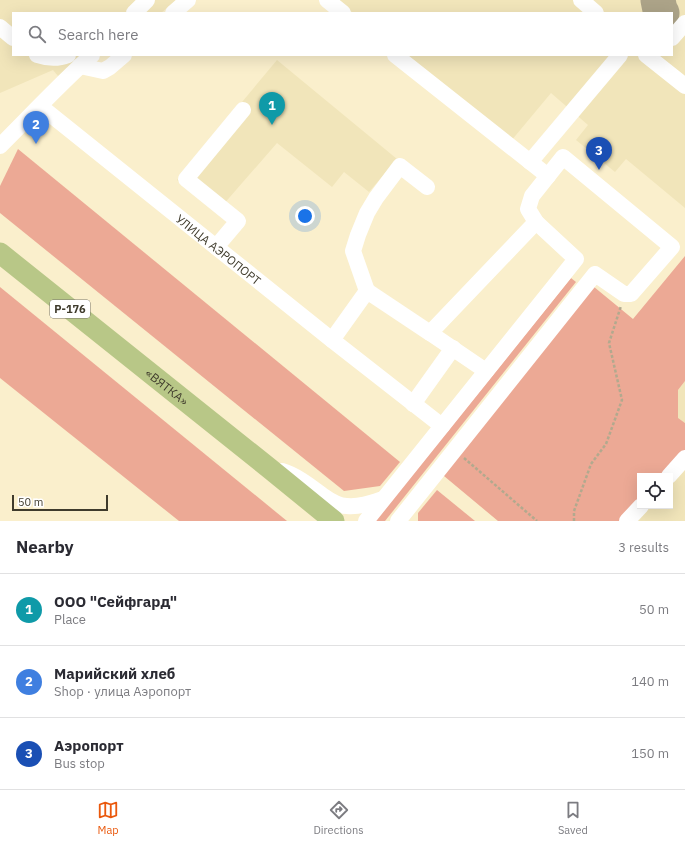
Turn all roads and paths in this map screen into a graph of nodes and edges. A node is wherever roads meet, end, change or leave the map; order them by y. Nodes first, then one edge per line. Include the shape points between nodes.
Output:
1 (147, 0) edge
2 (188, 0) edge
3 (327, 0) edge
4 (135, 12) edge
5 (174, 12) edge
6 (342, 12) edge
7 (685, 23) edge
8 (0, 27) edge
9 (12, 37) edge
10 (673, 37) edge
11 (41, 56) edge
12 (64, 56) edge
13 (91, 56) edge
14 (123, 56) edge
15 (396, 56) edge
16 (619, 56) edge
17 (652, 57) edge
18 (80, 66) junction
19 (685, 86) edge
20 (40, 106) junction
21 (243, 110) dead end
22 (0, 146) edge
23 (530, 162) junction
24 (548, 176) junction
25 (427, 187) dead end
26 (536, 222) junction
27 (216, 248) junction
28 (0, 253) edge
29 (576, 259) junction
30 (595, 274) junction
31 (367, 290) junction
32 (624, 294) junction
33 (430, 333) junction
34 (332, 340) junction
35 (453, 348) junction
36 (486, 372) junction
37 (412, 404) junction
38 (442, 426) junction
39 (455, 450) junction
40 (685, 458) edge
41 (269, 468) junction
42 (672, 473) edge
43 (384, 499) junction
44 (638, 509) edge
45 (403, 517) edge
46 (334, 521) edge
47 (366, 521) edge
48 (537, 521) edge
49 (574, 521) edge
50 (627, 521) edge

1 - 4 street
2 - 5 street
3 - 6 street
7 - 10 street
8 - 9 street
11 - 12 street
13 - 18 street
14 - 18 street via 103,71
15 - 23 street
16 - 23 street
17 - 19 street
18 - 20 street
20 - 22 street
20 - 27 street, УЛИЦА АЭРОПОРТ
21 - 27 street via 186,179 238,221
23 - 24 street
24 - 26 street via 532,196 528,209
24 - 32 street via 563,157 672,247 631,294
25 - 31 street via 400,166 367,213 353,251
26 - 29 street
26 - 33 street
27 - 34 street, УЛИЦА АЭРОПОРТ
28 - 41 main road, «ВЯТКА» / Р-176
29 - 30 street
29 - 36 street
30 - 32 street
30 - 39 street
31 - 33 street
31 - 34 street
32 - 49 path via 609,343 622,400 606,444 591,464 574,511
33 - 35 street
34 - 37 street, УЛИЦА АЭРОПОРТ
35 - 36 street
35 - 37 street
36 - 38 street
37 - 38 street, УЛИЦА АЭРОПОРТ
38 - 43 street
39 - 45 street
39 - 48 path
40 - 42 street
41 - 43 street via 286,472 333,502 346,506 361,506
41 - 46 main road, «ВЯТКА» / Р-176
43 - 47 street
44 - 50 street

